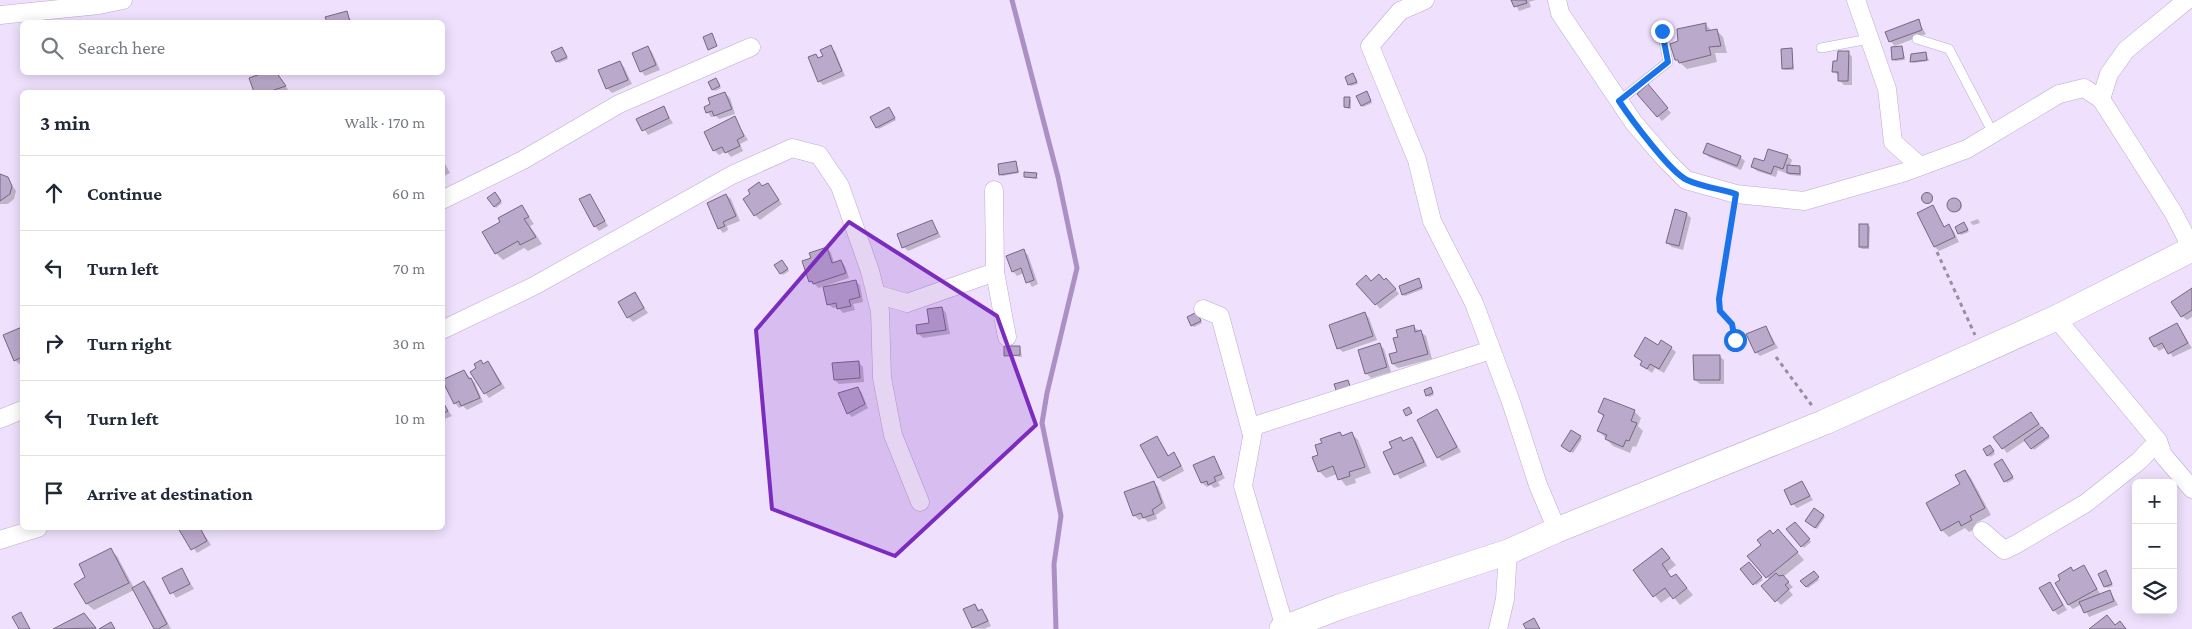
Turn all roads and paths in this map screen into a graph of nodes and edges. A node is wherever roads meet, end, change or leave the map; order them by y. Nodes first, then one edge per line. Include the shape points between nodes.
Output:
1 (123, 0) edge
2 (1425, 0) edge
3 (1557, 0) edge
4 (1856, 0) edge
5 (2188, 0) edge
6 (45, 5) edge
7 (0, 15) edge
8 (1662, 31) dead end
9 (1869, 39) junction
10 (1917, 40) dead end
11 (751, 47) dead end
12 (1821, 48) dead end
13 (2101, 99) junction
14 (1619, 101) junction
15 (1993, 133) junction
16 (1920, 166) junction
17 (994, 190) dead end
18 (1736, 194) junction
19 (445, 199) edge
20 (2192, 249) edge
21 (1936, 252) dead end
22 (995, 272) junction
23 (876, 294) junction
24 (1203, 309) dead end
25 (2056, 318) junction
26 (445, 329) edge
27 (1007, 337) dead end
28 (1735, 340) dead end
29 (1491, 350) junction
30 (1982, 351) junction
31 (1776, 357) dead end
32 (20, 411) edge
33 (0, 419) edge
34 (1825, 422) junction
35 (1252, 436) junction
36 (2158, 441) junction
37 (2192, 488) edge
38 (920, 502) dead end
39 (32, 530) edge
40 (1557, 530) junction
41 (1982, 531) dead end
42 (0, 540) edge
43 (1508, 552) junction
44 (1292, 627) edge
45 (1498, 629) edge

1 - 6 street
2 - 29 street via 1400,10 1370,46 1417,160 1432,221 1474,303
3 - 14 street via 1560,13
4 - 9 street
5 - 13 street via 2126,50 2109,74
6 - 7 street
8 - 14 lane via 1668,62
9 - 12 lane
9 - 16 street via 1887,89 1893,142
10 - 15 lane via 1949,49
11 - 19 street via 619,104 523,160
13 - 15 street via 2084,88 2059,94
13 - 20 street via 2173,212
14 - 18 street via 1634,123 1686,180
15 - 16 street via 1967,149
16 - 18 street via 1804,201
17 - 22 street
18 - 28 path via 1719,299 1720,311 1732,324
20 - 25 street
21 - 30 path
22 - 23 street via 907,303
22 - 27 street
23 - 26 street via 840,186 819,155 792,148 732,175 534,286
23 - 38 street via 880,312 882,378 893,435
24 - 35 street via 1220,316
25 - 30 street
25 - 36 street
29 - 35 street via 1254,426
29 - 40 street
30 - 34 street
31 - 34 path
32 - 33 street
34 - 40 street
35 - 44 street via 1243,486
36 - 37 street via 2163,455
36 - 41 street via 2086,503 2015,545 2004,550
39 - 42 street
40 - 43 street
43 - 44 street via 1339,607
43 - 45 street

